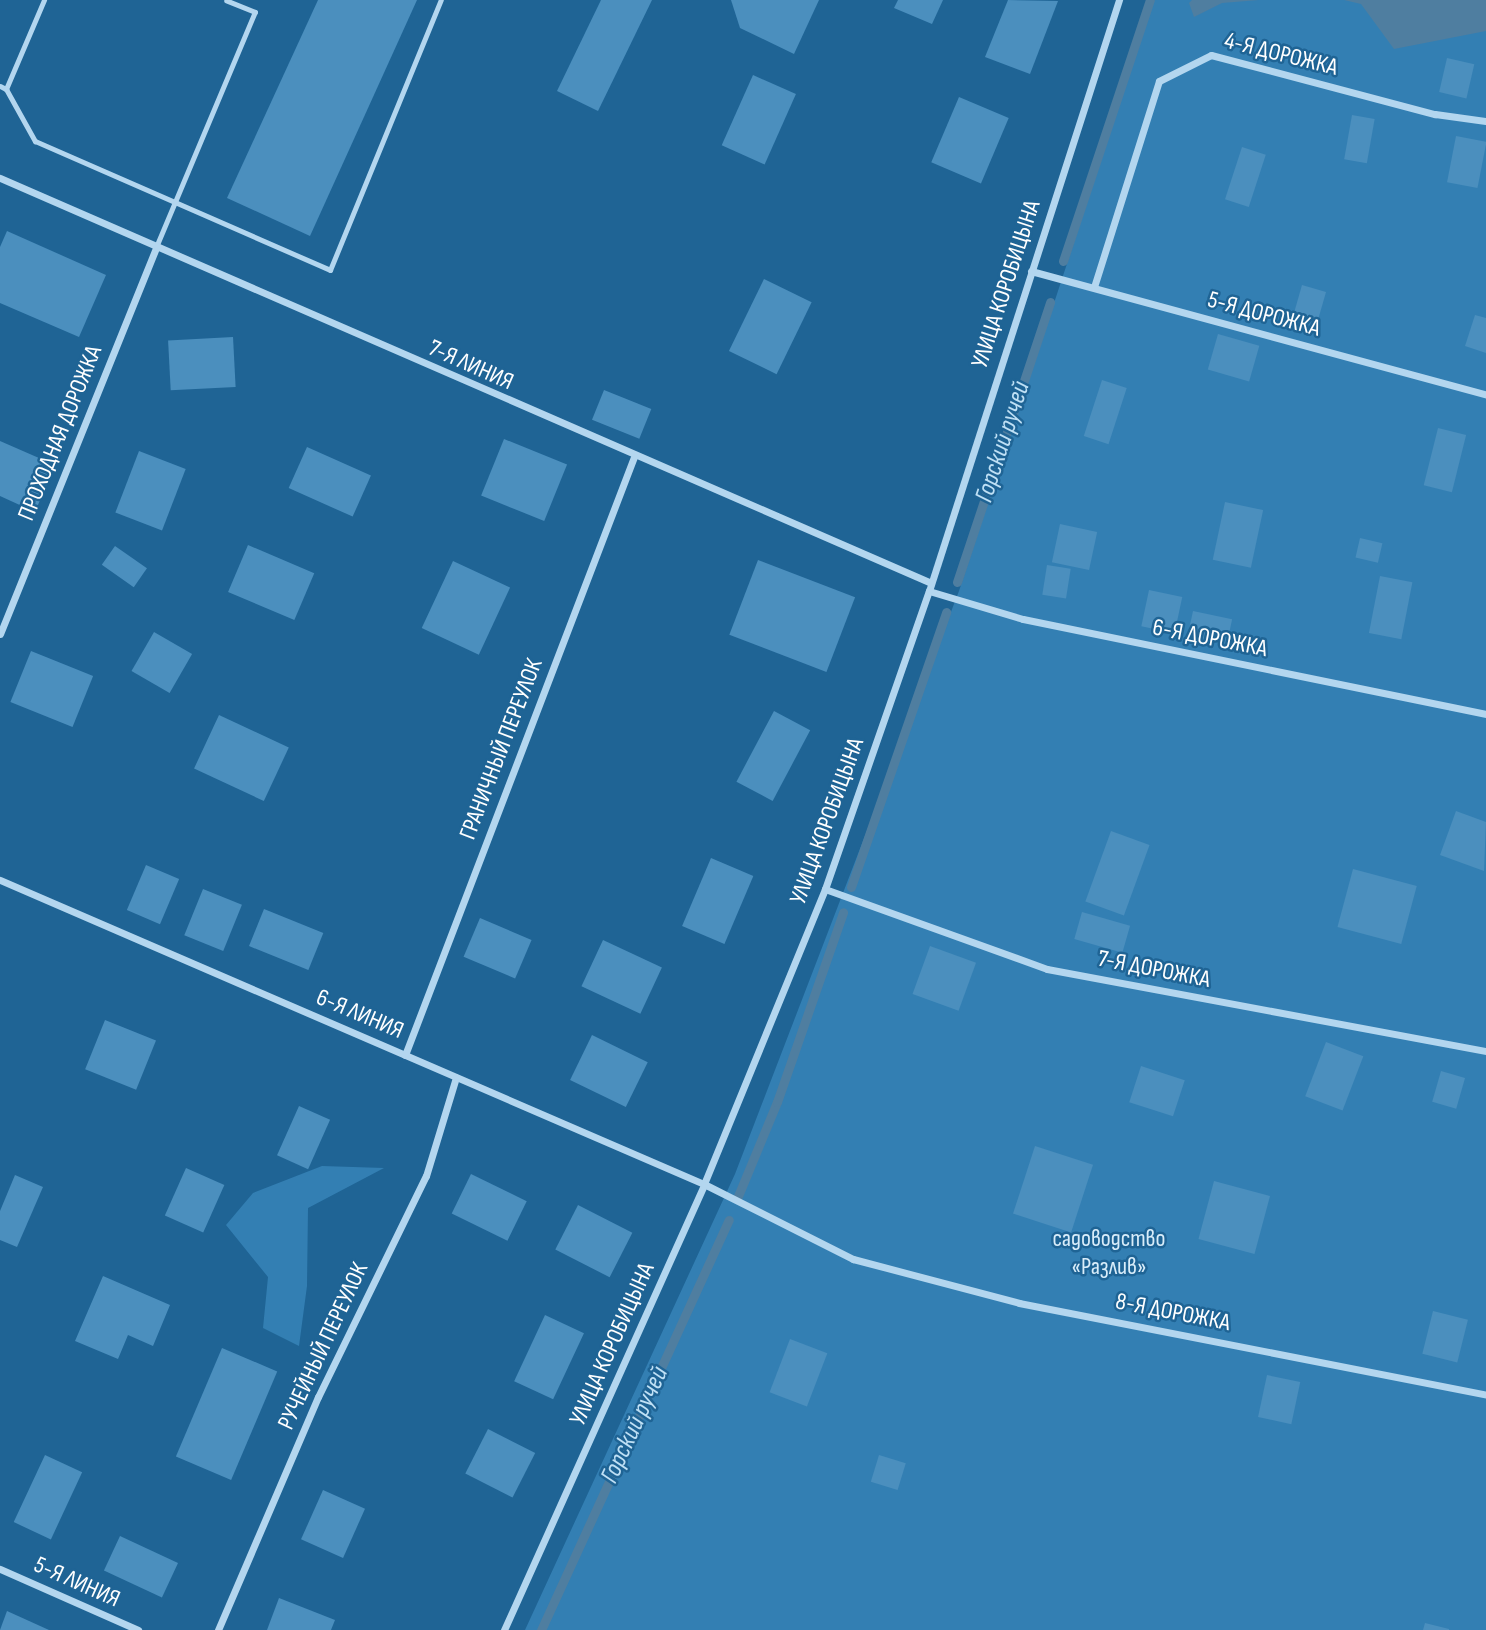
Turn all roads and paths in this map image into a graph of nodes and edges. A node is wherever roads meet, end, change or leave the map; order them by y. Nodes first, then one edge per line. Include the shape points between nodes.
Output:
1 (44, 0) edge
2 (226, 0) edge
3 (441, 0) edge
4 (1119, 0) edge
5 (3, 87) edge
6 (1486, 121) edge
7 (0, 178) edge
8 (174, 202) junction
9 (156, 247) junction
10 (1031, 271) junction
11 (1094, 287) junction
12 (1486, 395) edge
13 (634, 457) junction
14 (929, 586) junction
15 (0, 634) edge
16 (1486, 713) edge
17 (0, 880) edge
18 (825, 889) junction
19 (1486, 1051) edge
20 (405, 1055) junction
21 (456, 1077) junction
22 (704, 1184) junction
23 (1486, 1395) edge
24 (0, 1569) edge
25 (138, 1630) edge
26 (218, 1630) edge
27 (504, 1630) edge

1 - 5 lane
2 - 8 lane via 255,12
3 - 8 lane via 330,270
4 - 10 street, УЛИЦА КОРОБИЦЫНА
5 - 8 lane via 35,141
6 - 11 street, 4-Я ДОРОЖКА via 1435,114 1211,55 1159,81
7 - 9 street, 7-Я ЛИНИЯ
8 - 9 lane
9 - 13 street, 7-Я ЛИНИЯ
9 - 15 street, ПРОХОДНАЯ ДОРОЖКА
10 - 11 street, 5-Я ДОРОЖКА
10 - 14 street, УЛИЦА КОРОБИЦЫНА
11 - 12 street, 5-Я ДОРОЖКА
13 - 14 street, 7-Я ЛИНИЯ
13 - 20 street, ГРАНИЧНЫЙ ПЕРЕУЛОК
14 - 16 street, 6-Я ДОРОЖКА via 1023,619
14 - 18 street, УЛИЦА КОРОБИЦЫНА
17 - 20 street, 6-Я ЛИНИЯ
18 - 19 street, 7-Я ДОРОЖКА via 1047,969
18 - 22 street, УЛИЦА КОРОБИЦЫНА
20 - 21 street, 6-Я ЛИНИЯ
21 - 22 street, 6-Я ЛИНИЯ
21 - 26 street, РУЧЕЙНЫЙ ПЕРЕУЛОК via 426,1176 318,1396
22 - 23 street, 8-Я ДОРОЖКА via 853,1259 1019,1303
22 - 27 street, УЛИЦА КОРОБИЦЫНА
24 - 25 street, 5-Я ЛИНИЯ

